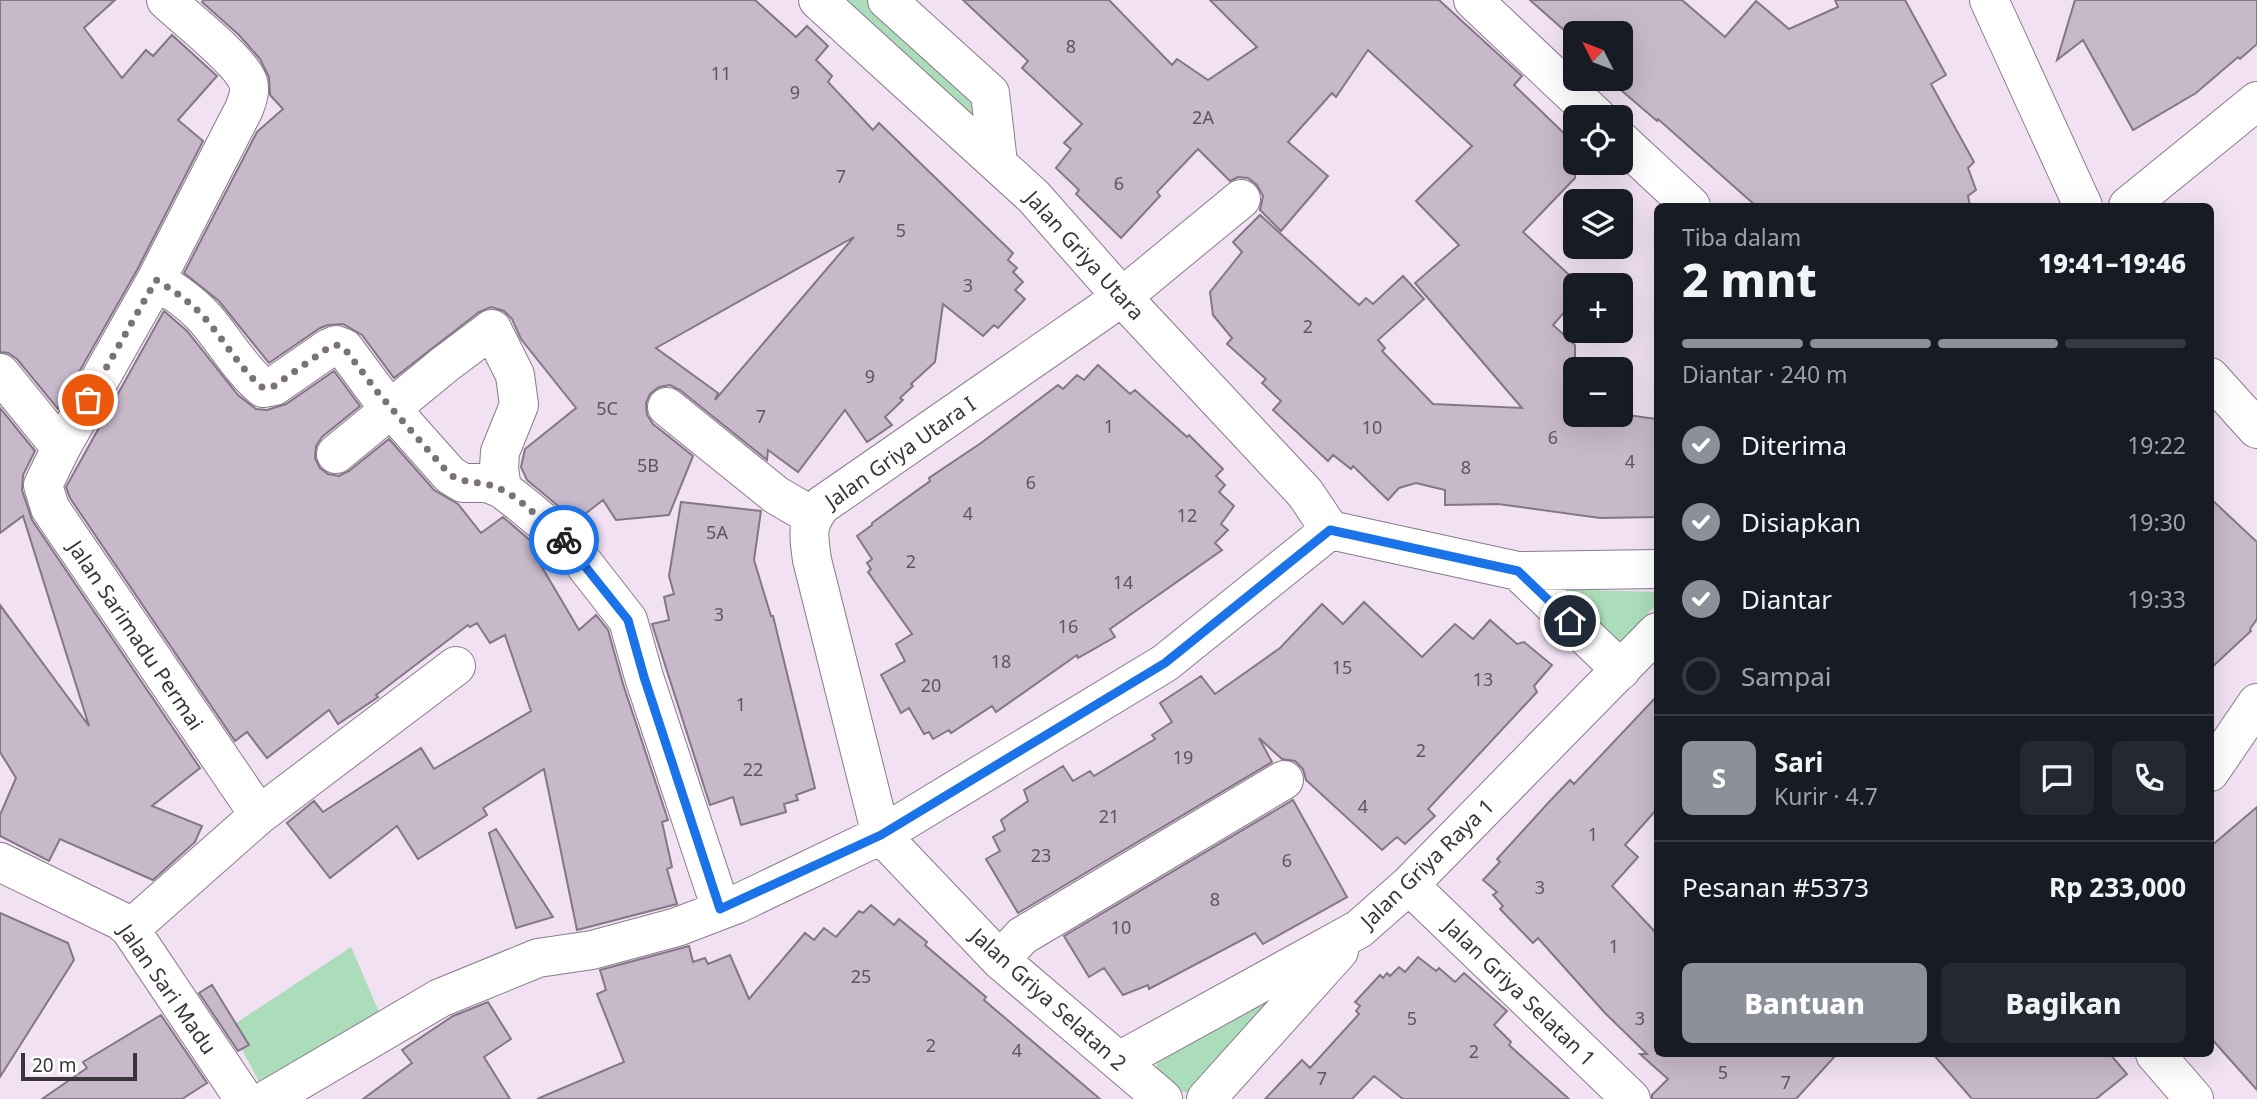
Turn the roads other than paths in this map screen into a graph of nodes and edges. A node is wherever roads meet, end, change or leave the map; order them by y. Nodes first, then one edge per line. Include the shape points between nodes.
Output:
1 (166, 0) edge
2 (818, 0) edge
3 (887, 0) edge
4 (1473, 0) edge
5 (1989, 0) edge
6 (2257, 101) edge
7 (1584, 105) edge
8 (1633, 152) edge
9 (998, 163) junction
10 (1241, 199) dead end
11 (1688, 203) edge
12 (2082, 203) edge
13 (2132, 203) edge
14 (156, 280) junction
15 (1122, 297) junction
16 (0, 373) edge
17 (2214, 381) edge
18 (667, 407) dead end
19 (391, 408) junction
20 (2257, 429) edge
21 (61, 448) junction
22 (336, 454) dead end
23 (502, 489) junction
24 (812, 516) junction
25 (1330, 530) junction
26 (1654, 569) edge
27 (1518, 571) junction
28 (1654, 635) edge
29 (456, 666) dead end
30 (1620, 670) junction
31 (2257, 703) edge
32 (2214, 766) edge
33 (1284, 780) dead end
34 (258, 815) junction
35 (881, 835) junction
36 (0, 862) edge
37 (1409, 885) junction
38 (720, 909) junction
39 (130, 929) junction
40 (1359, 929) junction
41 (1000, 960) junction
42 (2158, 1057) edge
43 (1119, 1061) junction
44 (244, 1099) edge
45 (268, 1099) edge
46 (1163, 1099) edge
47 (1206, 1099) edge
48 (1631, 1099) edge
49 (2194, 1099) edge

1 - 14 street, Jalan Sarimadu Permai via 236,64 247,82 249,97
2 - 9 street, Jalan Griya Utara
3 - 9 street via 990,93
4 - 7 street
5 - 12 street
6 - 13 street
8 - 11 street
9 - 15 street, Jalan Griya Utara
10 - 15 street, Jalan Griya Utara I
14 - 19 street via 204,317 263,388 274,386 336,345 344,348
14 - 21 street, Jalan Sarimadu Permai
15 - 24 street, Jalan Griya Utara I
15 - 25 street, Jalan Griya Utara via 1305,493
16 - 21 street
17 - 20 street
18 - 24 street via 776,495
19 - 22 street
19 - 23 street via 450,475
19 - 23 street via 492,329 515,375 519,405 500,452
21 - 34 street, Jalan Sarimadu Permai via 43,485 50,508
23 - 38 street via 567,542 628,620
24 - 35 street, Jalan Griya Utara I via 808,527 812,560
25 - 27 street
25 - 35 street via 1165,663
26 - 27 street
27 - 30 street
28 - 30 street, Jalan Griya Raya 1
29 - 34 street
30 - 37 street, Jalan Griya Raya 1
31 - 32 street
33 - 41 street via 1022,936
34 - 39 street
35 - 38 street
35 - 41 street, Jalan Griya Selatan 2
36 - 39 street, Jalan Sari Madu via 106,912
37 - 40 street, Jalan Griya Raya 1
37 - 48 street, Jalan Griya Selatan 1
38 - 45 street via 677,927 592,950 538,958 440,998
39 - 44 street, Jalan Sari Madu
40 - 43 street, Jalan Griya Raya 1
40 - 47 street
41 - 43 street, Jalan Griya Selatan 2
42 - 49 street
43 - 46 street, Jalan Griya Selatan 2

